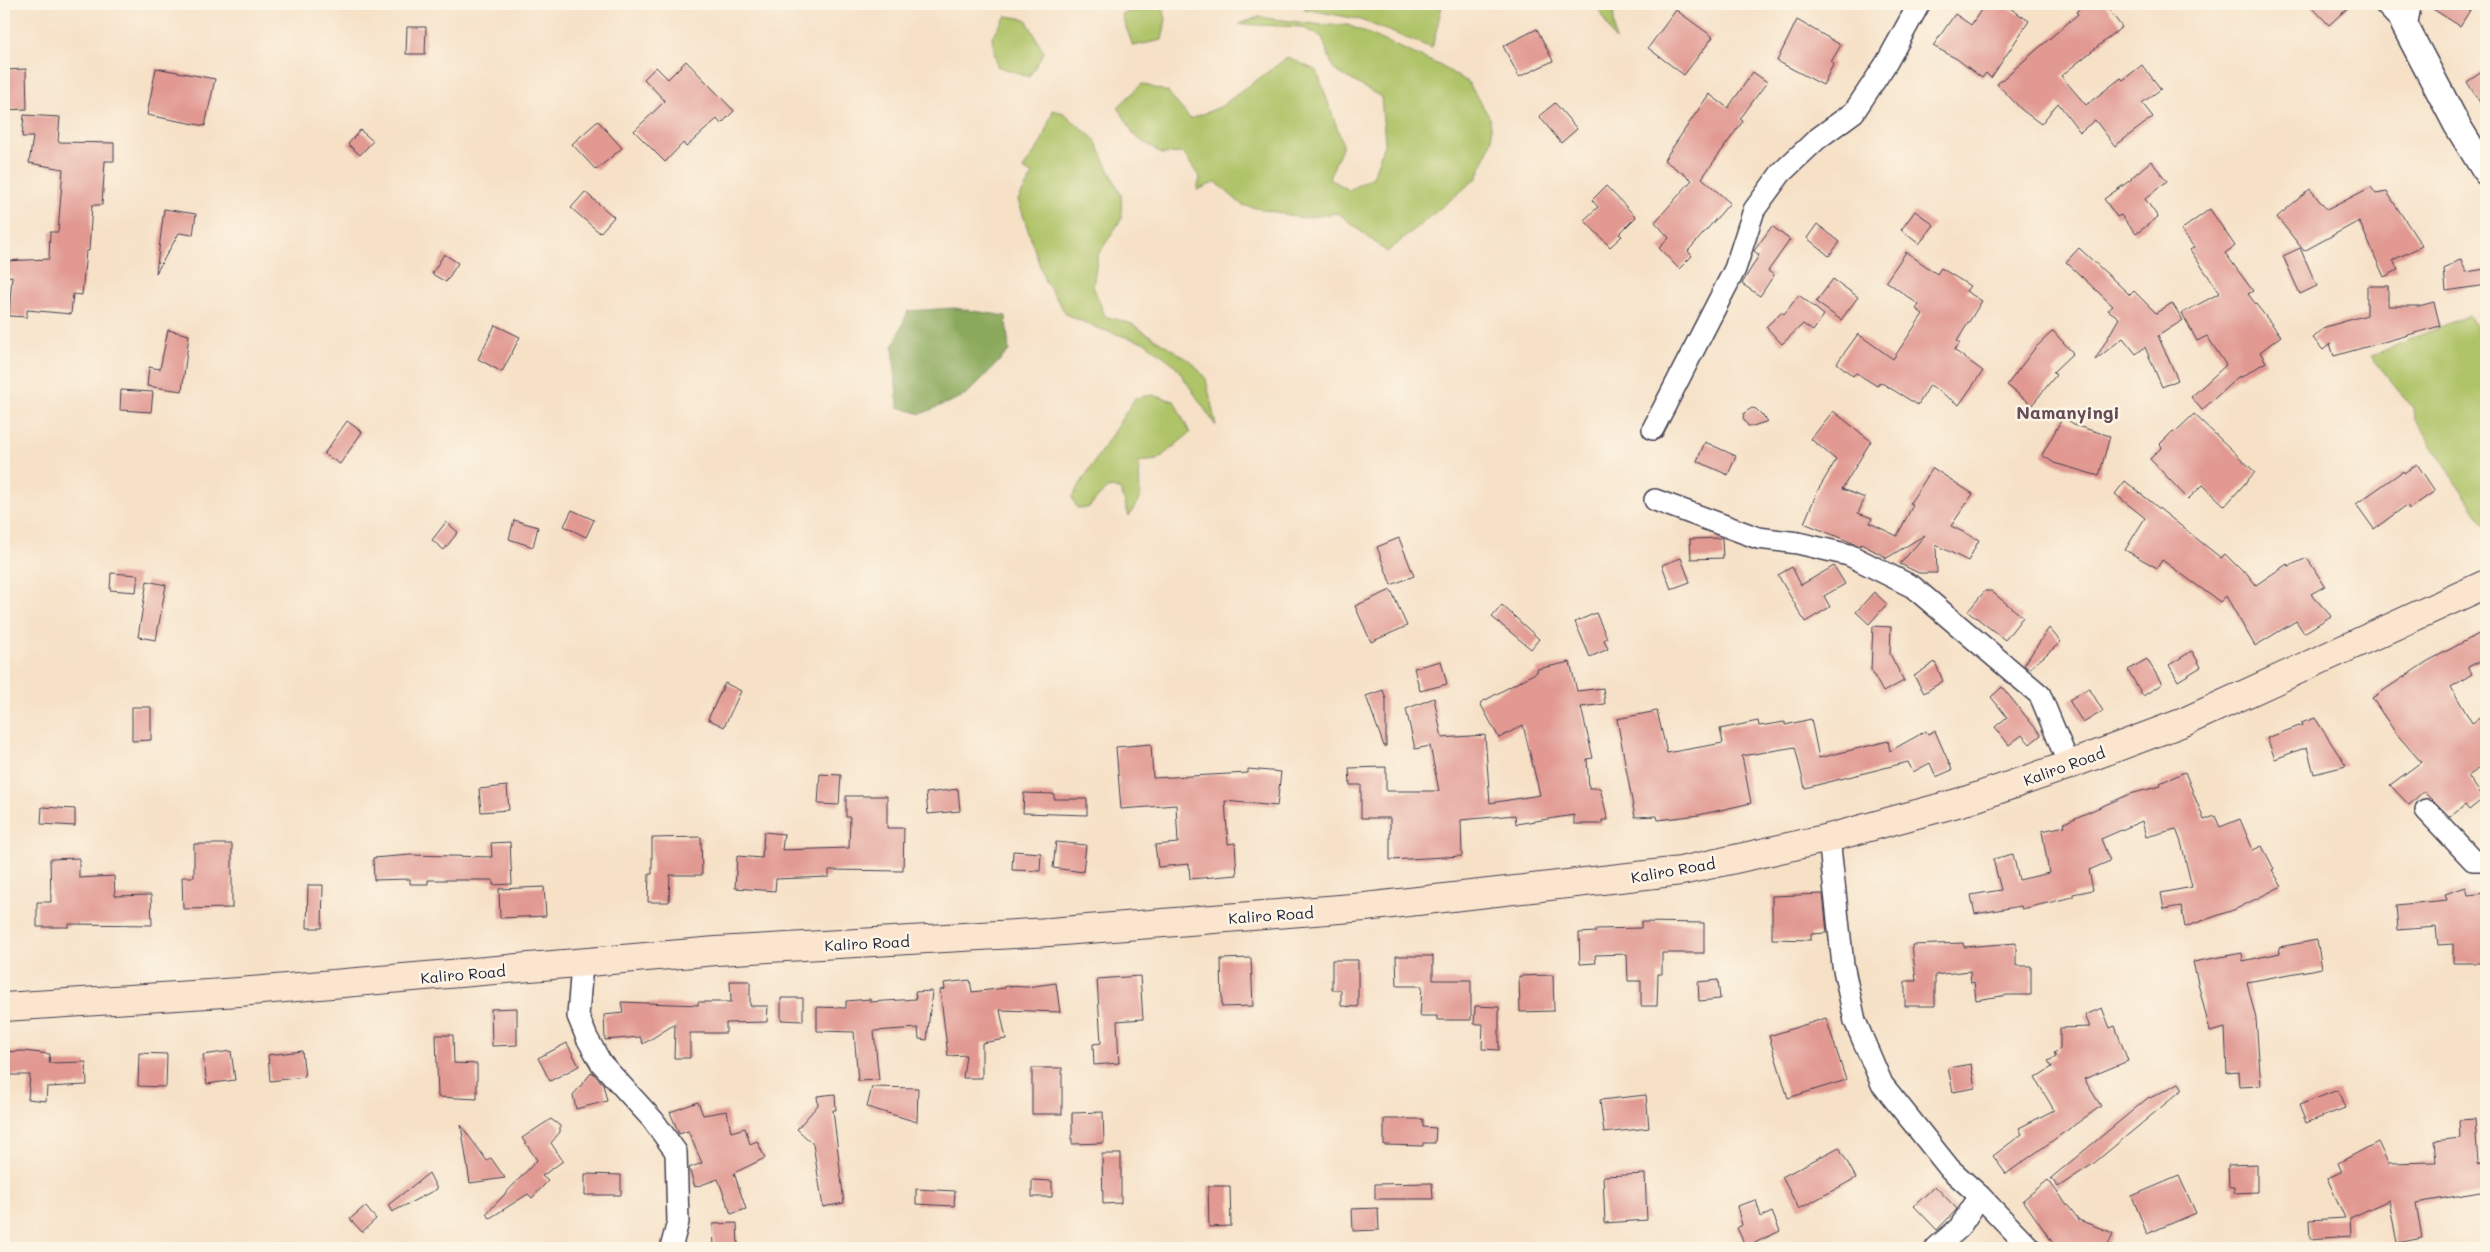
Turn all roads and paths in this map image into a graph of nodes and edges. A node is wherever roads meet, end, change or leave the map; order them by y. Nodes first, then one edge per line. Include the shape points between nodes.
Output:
1 (1919, 4) edge
2 (2386, 4) edge
3 (2406, 14) edge
4 (2486, 172) edge
5 (1653, 428) dead end
6 (1655, 500) dead end
7 (2486, 584) edge
8 (2069, 765) junction
9 (2426, 810) dead end
10 (1830, 838) junction
11 (2486, 860) edge
12 (582, 964) junction
13 (4, 1007) edge
14 (1980, 1196) junction
15 (671, 1248) edge
16 (1936, 1248) edge
17 (2030, 1248) edge

1 - 5 street via 1854,112 1817,139 1781,173 1754,210 1735,269
2 - 3 street
3 - 4 street via 2457,125
6 - 8 street via 1758,538 1849,555 1913,587 2040,695
7 - 8 main road, Kaliro Road via 2184,722
8 - 10 main road, Kaliro Road via 1968,800
9 - 11 street via 2473,860
10 - 12 main road, Kaliro Road via 1680,871 1365,907 1050,932 716,951
10 - 14 street via 1843,965 1855,1021 1882,1084 1950,1169
12 - 13 main road, Kaliro Road
12 - 15 street via 578,1016 587,1038 601,1063 653,1120 676,1152 678,1222
14 - 16 street via 1959,1228
14 - 17 street

